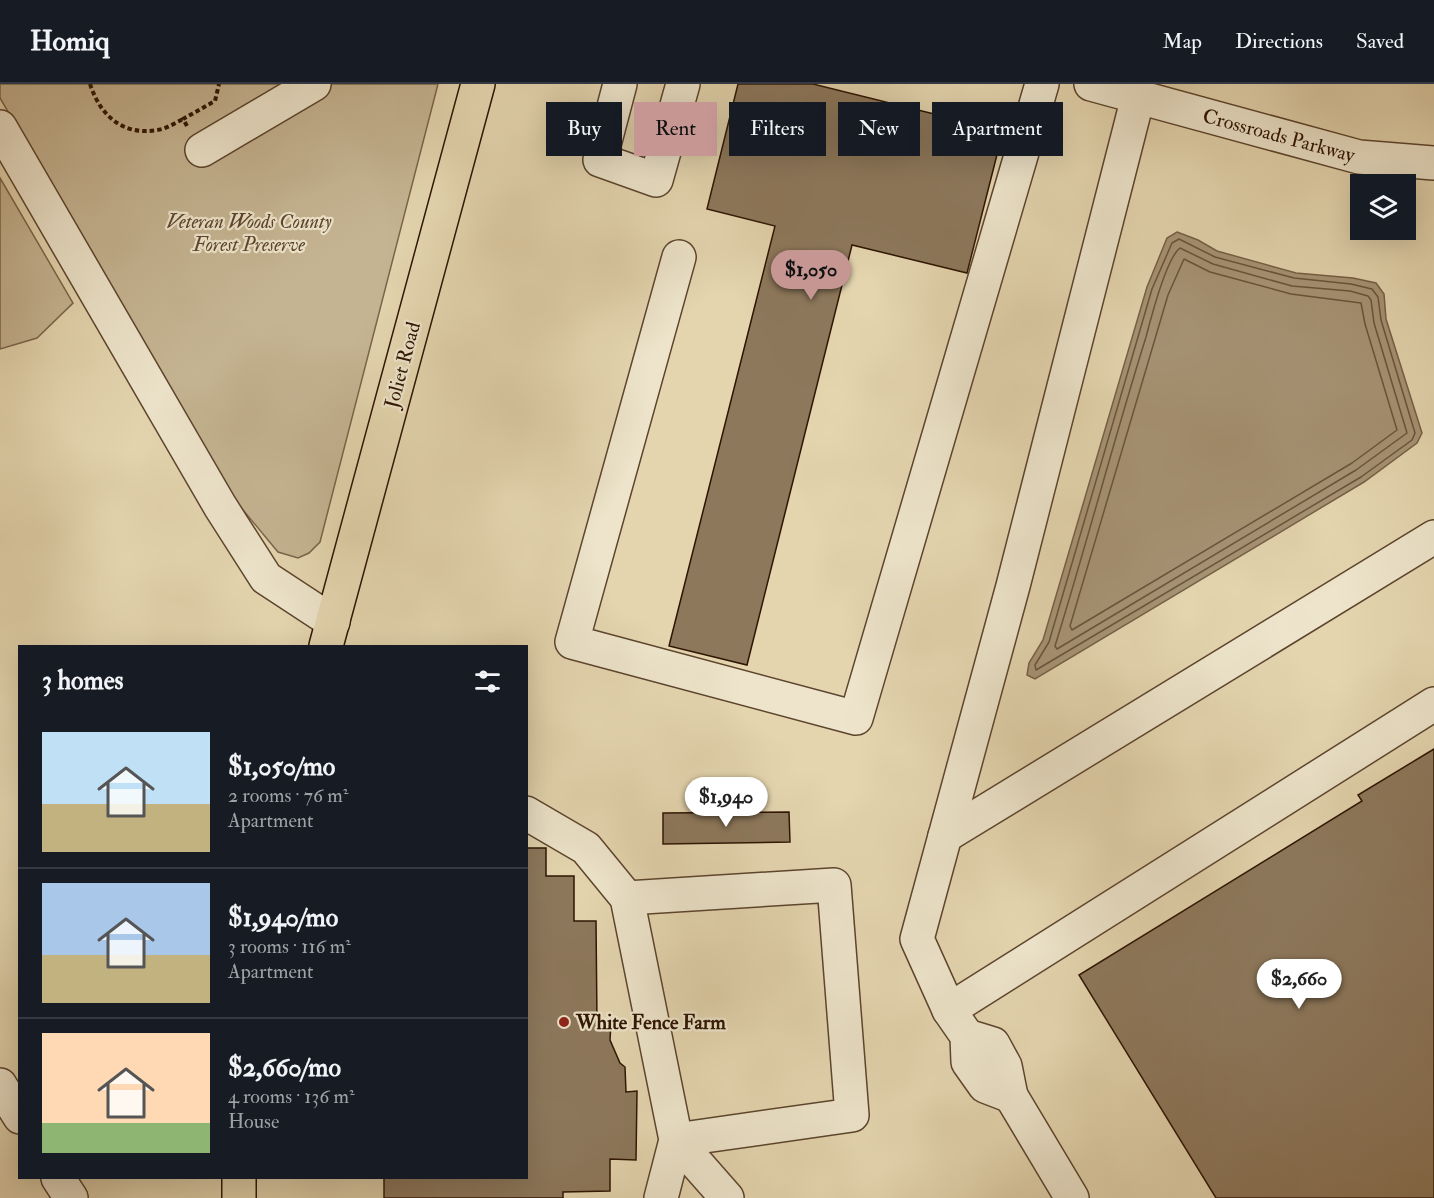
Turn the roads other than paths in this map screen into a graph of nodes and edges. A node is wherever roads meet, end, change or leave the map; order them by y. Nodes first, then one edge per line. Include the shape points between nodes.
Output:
1 (314, 84) edge
2 (478, 84) edge
3 (620, 84) edge
4 (683, 84) edge
5 (1042, 84) edge
6 (1096, 85) edge
7 (1138, 97) junction
8 (0, 127) edge
9 (202, 150) dead end
10 (1434, 163) edge
11 (679, 257) dead end
12 (1434, 537) edge
13 (329, 634) edge
14 (1434, 704) edge
15 (528, 814) edge
16 (945, 836) junction
17 (627, 898) junction
18 (958, 1023) junction
19 (0, 1085) edge
20 (18, 1114) edge
21 (676, 1140) junction
22 (59, 1179) edge
23 (239, 1179) edge
24 (71, 1198) edge
25 (238, 1198) edge
26 (661, 1198) edge
27 (727, 1198) edge
28 (1072, 1198) edge

1 - 9 street
2 - 13 main road, Joliet Road
3 - 4 street via 600,160 656,180
5 - 11 street via 856,717 572,642
6 - 7 street, Crossroads Parkway
7 - 10 street, Crossroads Parkway via 1359,157
7 - 16 street
8 - 13 street via 220,506 266,578
12 - 16 street
14 - 18 street
15 - 17 street via 586,848
16 - 18 street via 917,939
17 - 21 street
17 - 21 street via 834,885 852,1115
18 - 28 street via 968,1062 985,1086 1011,1096
19 - 20 street
21 - 26 street
21 - 27 street
22 - 24 street
23 - 25 main road

